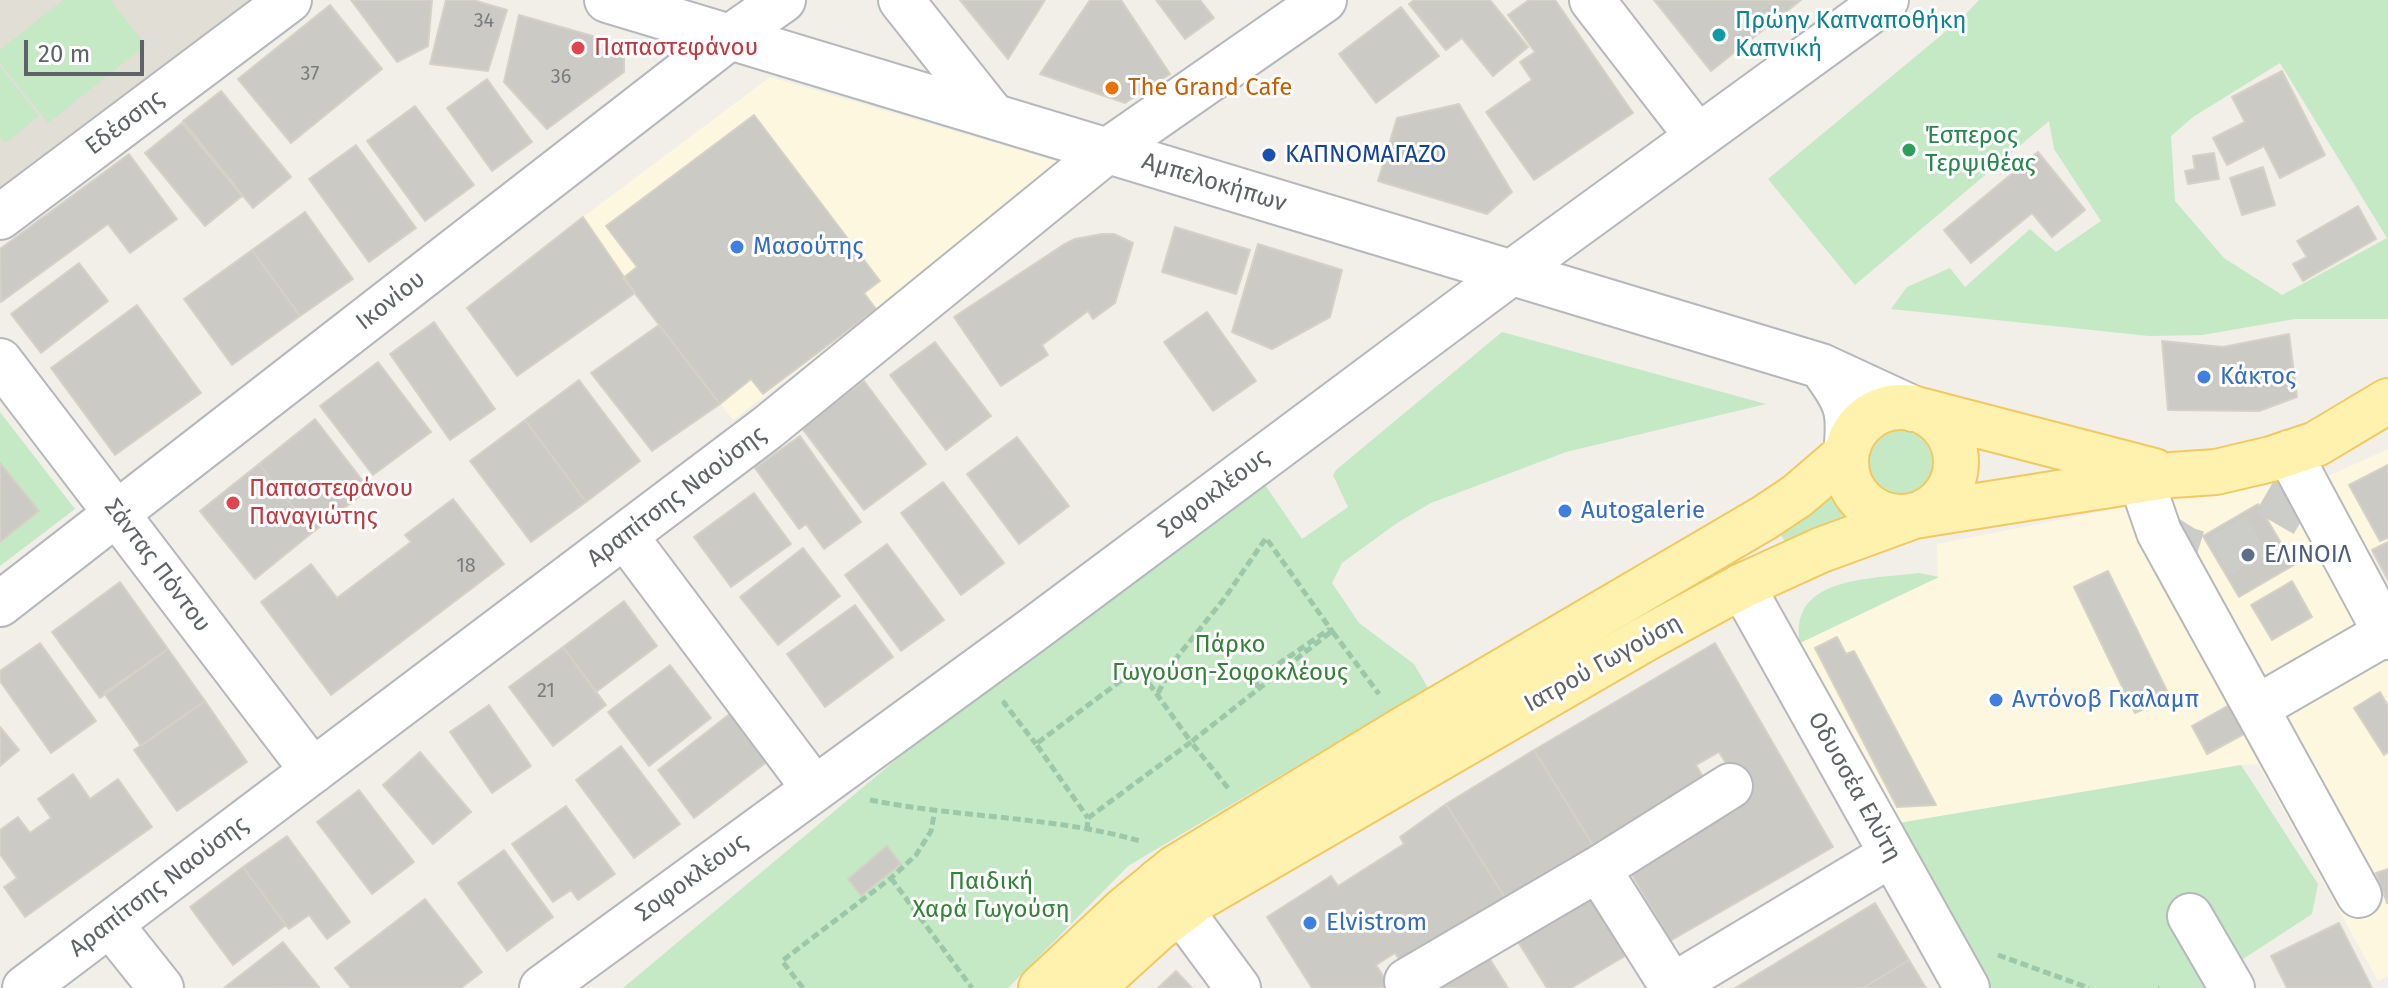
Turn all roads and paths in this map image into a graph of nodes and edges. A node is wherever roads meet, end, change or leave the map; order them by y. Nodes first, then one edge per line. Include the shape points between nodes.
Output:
1 (289, 0) edge
2 (607, 0) edge
3 (783, 0) edge
4 (901, 0) edge
5 (1324, 0) edge
6 (1592, 0) edge
7 (1886, 0) edge
8 (730, 37) junction
9 (993, 116) junction
10 (1698, 137) junction
11 (1107, 151) junction
12 (0, 217) edge
13 (1511, 273) junction
14 (0, 361) edge
15 (1821, 366) junction
16 (2388, 401) edge
17 (1914, 409) junction
18 (2289, 453) junction
19 (1846, 454) junction
20 (2156, 478) junction
21 (118, 513) junction
22 (1914, 516) junction
23 (625, 536) junction
24 (1742, 586) junction
25 (0, 604) edge
26 (1332, 631) junction
27 (2387, 635) edge
28 (1259, 689) junction
29 (1158, 693) junction
30 (2256, 708) junction
31 (1404, 729) junction
32 (1191, 742) junction
33 (313, 771) junction
34 (1730, 786) dead end
35 (814, 788) junction
36 (935, 810) junction
37 (1088, 818) junction
38 (1253, 821) junction
39 (1087, 830) junction
40 (1892, 854) junction
41 (1598, 869) junction
42 (891, 878) junction
43 (1163, 879) junction
44 (2359, 895) dead end
45 (2190, 916) dead end
46 (110, 924) junction
47 (1943, 946) junction
48 (1407, 981) dead end
49 (1671, 987) edge
50 (25, 988) edge
51 (161, 988) edge
52 (542, 988) edge
53 (803, 988) edge
54 (972, 988) edge
55 (1041, 988) edge
56 (1092, 988) edge
57 (1238, 988) edge
58 (1967, 988) edge
59 (2089, 988) edge
60 (2232, 988) edge

1 - 12 street, Εδέσσης
2 - 8 street, Αμπελοκήπων
3 - 8 street, Ικονίου
4 - 9 street
5 - 11 street, Αραπίτσης Ναούσης
6 - 10 street
7 - 10 street, Σοφοκλέους
8 - 9 street, Αμπελοκήπων
8 - 21 street, Ικονίου
9 - 11 street, Αμπελοκήπων
10 - 13 street, Σοφοκλέους
11 - 13 street, Αμπελοκήπων
11 - 23 street, Αραπίτσης Ναούσης via 767,428
13 - 15 street, Αμπελοκήπων
13 - 35 street, Σοφοκλέους
14 - 21 street, Σάντας Πόντου
15 - 17 street, Αμπελοκήπων
15 - 19 street via 1848,410
16 - 18 main road, Ιατρού Γωγούση via 2316,444
17 - 19 main road via 1881,411 1866,419
17 - 20 main road, Ιατρού Γωγούση
17 - 22 main road via 1943,426 1956,457 1949,490
18 - 20 main road, Ιατρού Γωγούση via 2216,472
18 - 27 street
19 - 22 main road via 1851,484 1870,508 1884,515
19 - 31 main road, Ιατρού Γωγούση via 1764,518
20 - 22 main road, Ιατρού Γωγούση
20 - 30 street via 2159,532
21 - 25 street, Ικονίου
21 - 33 street, Σάντας Πόντου
22 - 24 main road, Ιατρού Γωγούση
23 - 33 street, Αραπίτσης Ναούσης
23 - 35 street
24 - 40 street, Οδυσσέα Ελύτη
24 - 43 main road, Ιατρού Γωγούση via 1455,748
26 - 28 path
26 - 28 path via 1255,680
26 - 29 path via 1266,538 1178,656
26 - 31 path
27 - 30 street
28 - 32 path
29 - 32 path
29 - 37 path via 1138,668 1036,744
30 - 44 street
31 - 38 main road, Ιατρού Γωγούση
32 - 37 path
32 - 38 path
33 - 46 street, Αραπίτσης Ναούσης
34 - 41 street
35 - 36 path
35 - 52 street, Σοφοκλέους
36 - 39 path
36 - 42 path via 924,845
37 - 39 path
38 - 43 main road, Ιατρού Γωγούση
39 - 43 path
40 - 47 street, Οδυσσέα Ελύτη
40 - 49 street
41 - 48 street
41 - 49 street
42 - 53 path via 782,961
42 - 54 path
43 - 55 main road, Ιατρού Γωγούση
43 - 56 main road, Ιατρού Γωγούση via 1157,929
43 - 57 street
45 - 60 street
46 - 50 street, Αραπίτσης Ναούσης
46 - 51 street
47 - 58 street, Οδυσσέα Ελύτη
47 - 59 path via 1973,945

